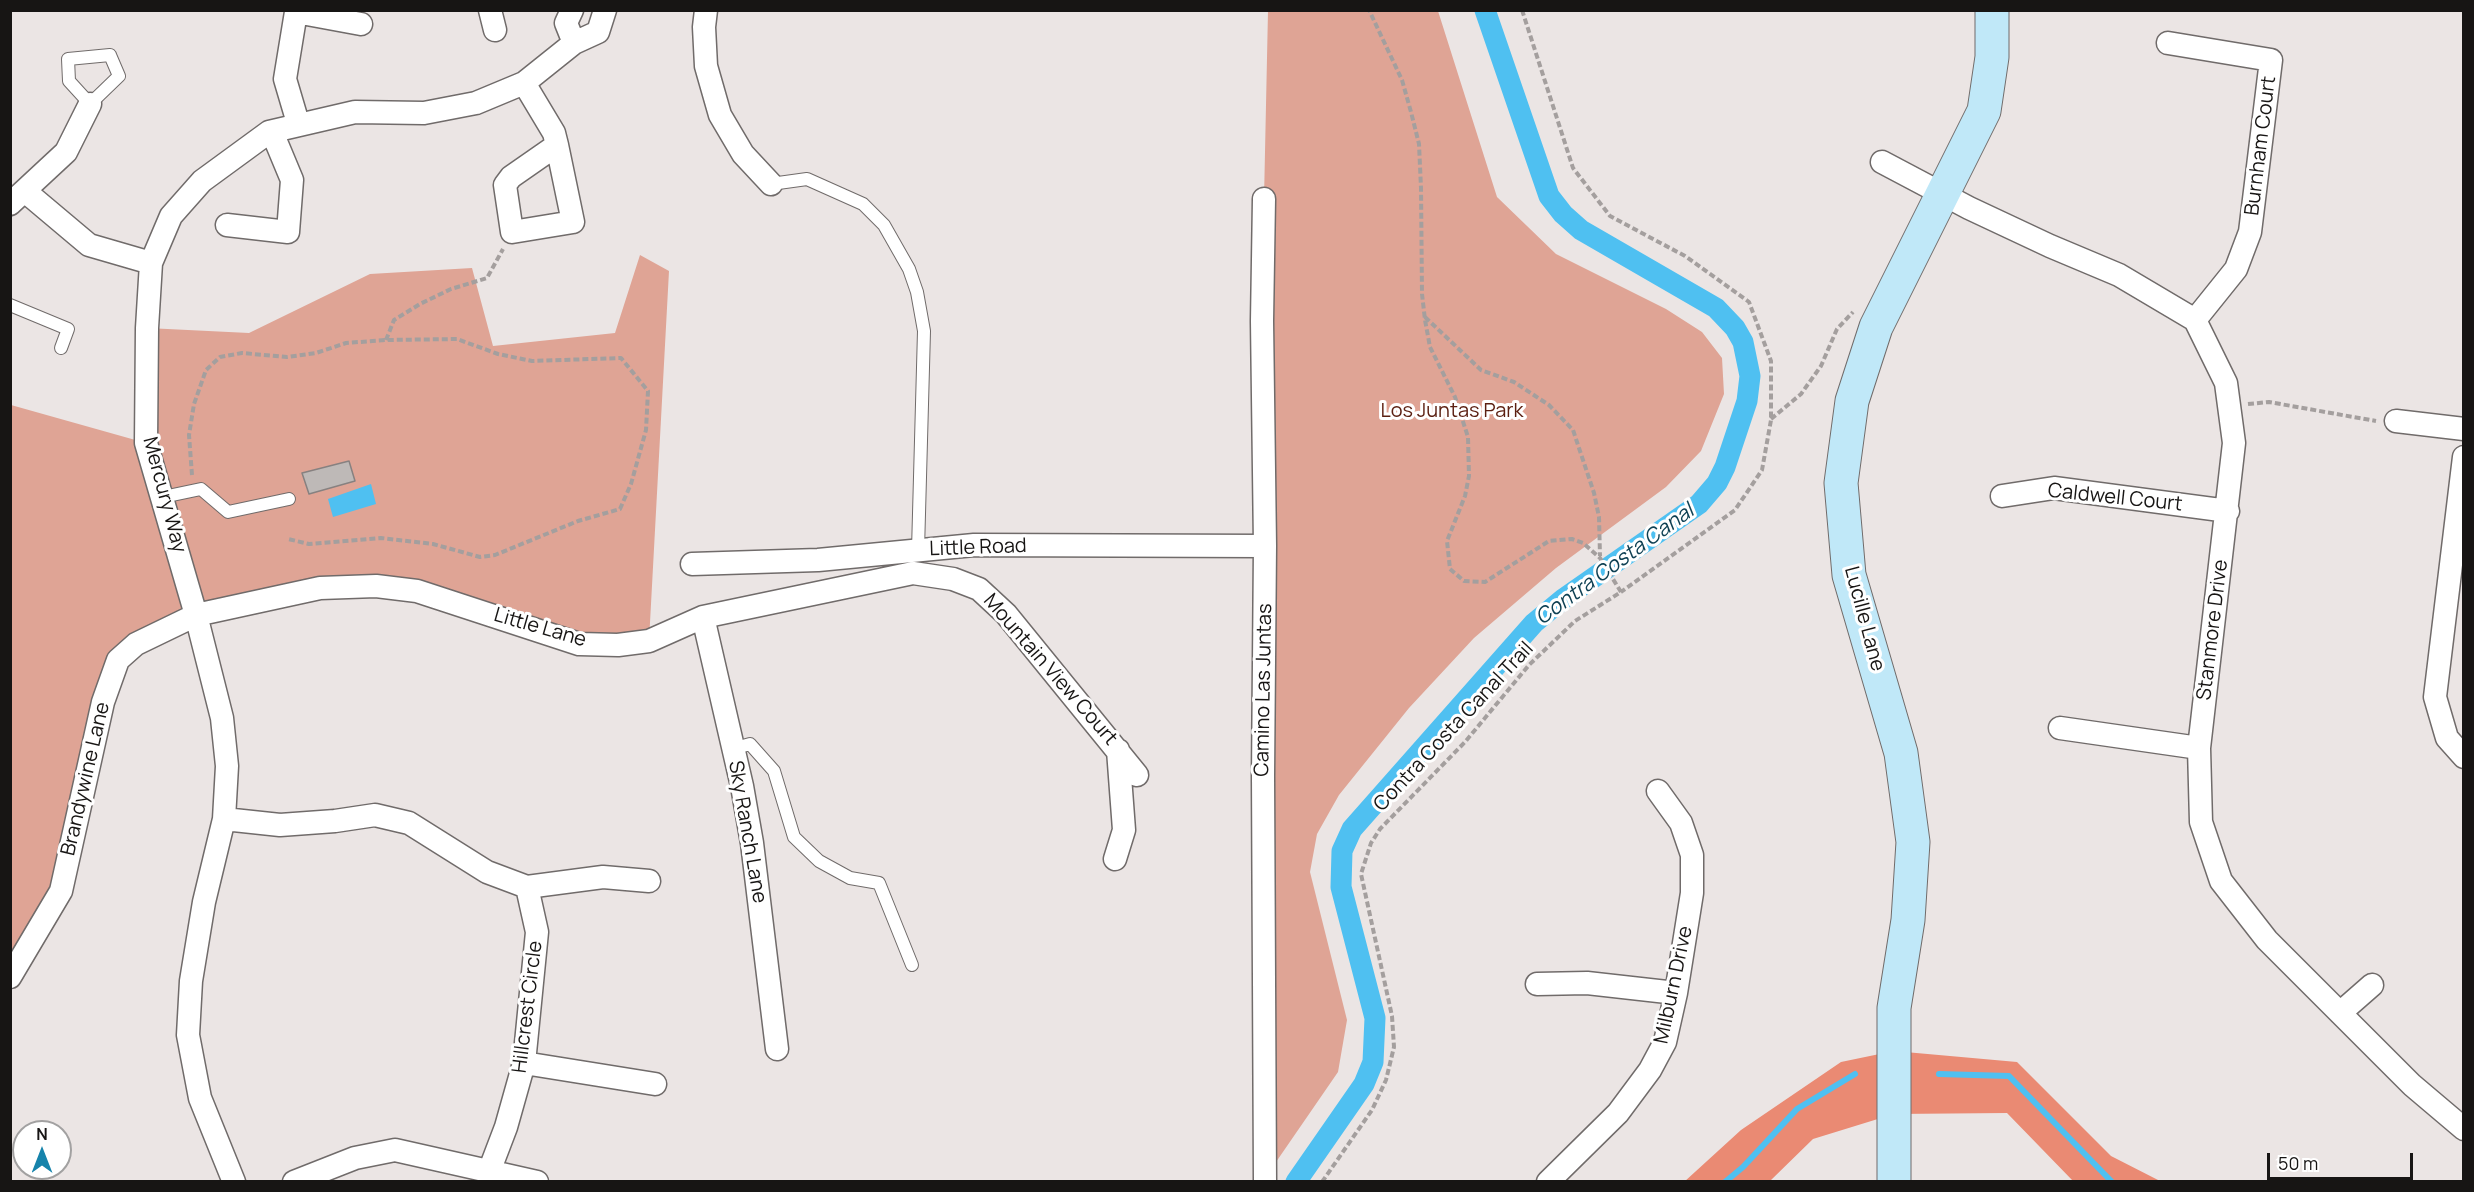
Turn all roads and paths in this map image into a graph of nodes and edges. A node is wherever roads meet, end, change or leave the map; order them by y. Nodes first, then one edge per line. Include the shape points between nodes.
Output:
1 (572, 10) edge
2 (605, 10) edge
3 (706, 10) edge
4 (1369, 10) edge
5 (1522, 10) edge
6 (1992, 10) edge
7 (361, 24) dead end
8 (574, 43) junction
9 (2168, 43) dead end
10 (524, 83) junction
11 (90, 104) junction
12 (298, 123) junction
13 (272, 132) junction
14 (556, 146) junction
15 (1882, 162) dead end
16 (771, 184) joint
17 (1943, 193) junction
18 (18, 198) edge
19 (1264, 200) dead end
20 (227, 225) dead end
21 (512, 232) junction
22 (151, 263) junction
23 (10, 305) edge
24 (1858, 306) dead end
25 (1424, 316) junction
26 (2195, 320) junction
27 (386, 340) junction
28 (61, 348) dead end
29 (2229, 408) junction
30 (1771, 420) junction
31 (2396, 421) joint
32 (2463, 429) edge
33 (2463, 457) edge
34 (194, 491) junction
35 (2002, 496) dead end
36 (163, 497) junction
37 (289, 499) dead end
38 (2228, 511) junction
39 (288, 539) dead end
40 (1265, 546) junction
41 (918, 550) junction
42 (1601, 559) junction
43 (692, 564) dead end
44 (953, 579) joint
45 (1621, 592) junction
46 (196, 615) junction
47 (703, 617) junction
48 (2453, 634) edge
49 (2060, 728) dead end
50 (2199, 748) junction
51 (732, 749) junction
52 (1118, 750) junction
53 (2463, 757) edge
54 (1137, 775) dead end
55 (1658, 791) dead end
56 (224, 819) junction
57 (1115, 859) dead end
58 (650, 881) dead end
59 (527, 887) junction
60 (912, 965) dead end
61 (10, 977) edge
62 (1537, 984) dead end
63 (2372, 985) dead end
64 (1676, 993) junction
65 (2340, 1013) junction
66 (777, 1049) dead end
67 (524, 1063) junction
68 (655, 1084) dead end
69 (2463, 1129) edge
70 (490, 1169) junction
71 (1264, 1180) edge
72 (234, 1182) edge
73 (294, 1182) edge
74 (537, 1182) edge
75 (1322, 1182) edge
76 (1548, 1182) edge
77 (1894, 1182) edge

1 - 8 street via 566,23
2 - 8 street, Mercury Way via 598,32
3 - 16 street via 706,66 720,115 744,154
4 - 25 path via 1402,80 1419,144
5 - 30 path, Contra Costa Canal Trail via 1573,168 1585,184 1610,216 1685,256 1749,302 1771,361
6 - 17 street, Lucille Lane via 1992,57 1984,111
7 - 12 street via 296,12 285,79
8 - 10 street, Mercury Way
9 - 26 street, Burnham Court via 2271,60 2250,232 2236,269
10 - 12 street, Mercury Way via 476,103 424,113 356,112
10 - 14 street via 554,134
11 - 11 lane via 118,76 110,55 68,59 69,81
11 - 18 street via 66,152
12 - 13 street, Mercury Way
13 - 20 street via 292,180 288,232
13 - 22 street, Mercury Way via 202,181 171,216
14 - 21 street via 505,185
14 - 21 street via 573,222
15 - 17 street
16 - 41 lane via 807,179 863,204 884,225 909,269 924,331
17 - 26 street via 2119,275
17 - 77 street, Lucille Lane via 1876,327 1852,401 1842,483 1849,575 1901,753 1913,842 1908,920 1894,1008
18 - 22 street via 89,245
19 - 40 street, Camino Las Juntas
21 - 27 path via 487,278 420,304 394,320
22 - 36 street, Mercury Way via 146,443
23 - 28 lane via 68,329
24 - 30 path via 1837,329 1821,366 1801,394
25 - 42 path via 1481,370 1514,382 1549,405 1573,430 1594,493
25 - 42 path via 1430,347 1455,397 1468,437 1465,496 1447,541 1450,569 1464,581 1485,582 1549,541 1562,538 1582,543
26 - 29 street, Stanmore Drive via 2226,383
27 - 34 path via 346,343 287,357 242,353 220,357 206,370 194,404 189,435
27 - 39 path via 457,339 532,361 621,358 648,391 646,430 620,509 480,557 433,544 381,538 309,544
29 - 31 path via 2256,401 2270,402 2372,421
29 - 38 street, Stanmore Drive via 2234,443
30 - 45 path, Contra Costa Canal Trail via 1762,470 1736,510
31 - 32 street
33 - 48 street
34 - 36 lane
34 - 37 lane via 201,489 228,512
35 - 38 street, Caldwell Court via 2054,488
36 - 46 street, Mercury Way
38 - 50 street, Stanmore Drive
40 - 41 street, Little Road via 974,545
40 - 71 street, Camino Las Juntas
41 - 43 street, Little Road via 818,560
42 - 45 path
44 - 47 street, Little Lane via 913,573
44 - 52 street, Mountain View Court via 979,589 1005,614
45 - 75 path, Contra Costa Canal Trail via 1575,621 1529,665 1465,742 1371,843 1361,874 1392,1016 1394,1047 1386,1080 1372,1110
46 - 47 street, Little Lane via 320,588 376,586 417,591 579,644 649,641
46 - 56 street, Mercury Way via 222,718 227,766
46 - 61 street, Brandywine Lane via 136,644 118,660 103,702 61,891
47 - 51 street, Sky Ranch Lane
48 - 53 street via 2435,697 2447,738
49 - 50 street
50 - 65 street, Stanmore Drive via 2201,822 2221,881 2267,940
51 - 60 lane via 750,744 774,771 794,837 819,861 850,878 879,883
51 - 66 street, Sky Ranch Lane via 752,843
52 - 54 street, Mountain View Court
52 - 57 street via 1124,830
55 - 64 street, Milburn Drive via 1681,823 1692,855 1692,893
56 - 59 street via 280,825 375,815 409,824 487,872
56 - 72 street, Mercury Way via 204,902 191,981 188,1035 200,1098
58 - 59 street via 603,877
59 - 67 street, Hillcrest Circle via 537,932
62 - 64 street via 1587,983
63 - 65 street
64 - 76 street, Milburn Drive via 1665,1042 1650,1070 1618,1113
65 - 69 street, Stanmore Drive
67 - 68 street
67 - 70 street, Hillcrest Circle
70 - 73 street via 395,1150 355,1158
70 - 74 street

